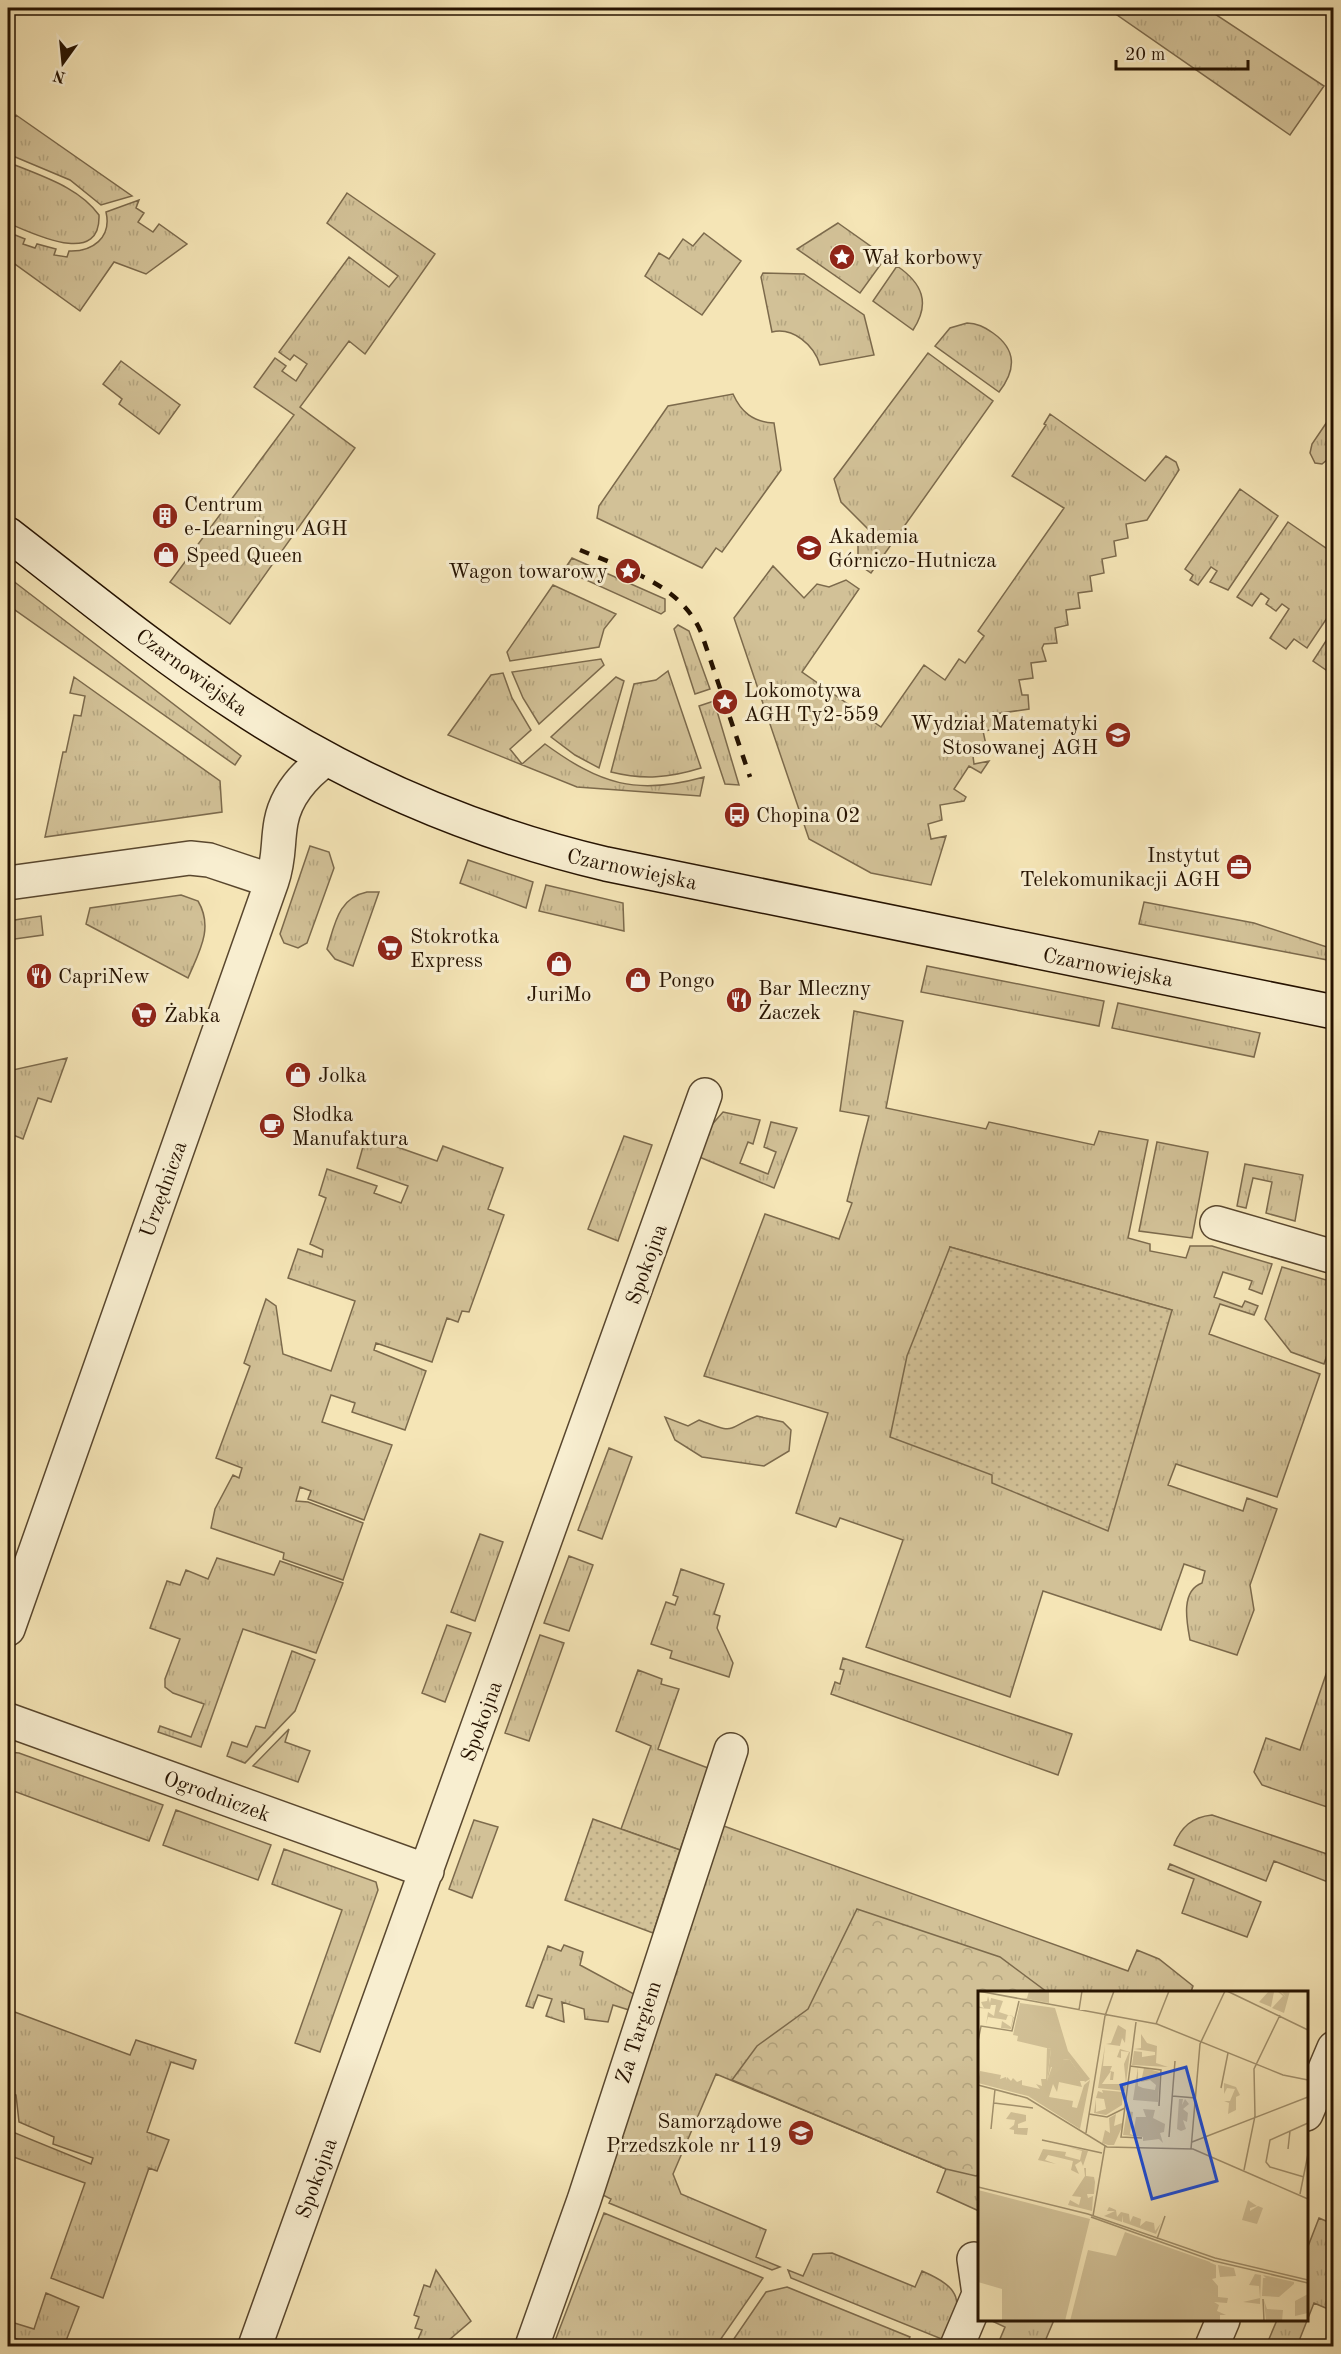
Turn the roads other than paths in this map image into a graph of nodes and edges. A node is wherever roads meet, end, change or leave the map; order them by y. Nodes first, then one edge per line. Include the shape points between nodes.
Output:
1 (8, 534) edge
2 (326, 759) junction
3 (272, 881) junction
4 (8, 884) edge
5 (1334, 1012) edge
6 (705, 1095) dead end
7 (1217, 1223) dead end
8 (1334, 1257) edge
9 (8, 1629) edge
10 (8, 1720) edge
11 (731, 1750) dead end
12 (427, 1871) junction
13 (1334, 2048) edge
14 (1308, 2109) edge
15 (974, 2259) dead end
16 (978, 2287) edge
17 (978, 2296) edge
18 (1222, 2321) edge
19 (255, 2346) edge
20 (532, 2346) edge
21 (957, 2346) edge
22 (1212, 2346) edge

1 - 2 street, Czarnowiejska via 229,700
2 - 3 street, Urzędnicza via 301,779 293,793 281,822 279,859
2 - 5 street, Czarnowiejska via 470,824 562,854
3 - 4 street via 209,860 183,858
3 - 9 street, Urzędnicza
6 - 12 street, Spokojna
7 - 8 street
10 - 12 street, Ogrodniczek
11 - 20 street, Za Targiem
12 - 19 street, Spokojna
13 - 14 street
15 - 16 street
17 - 21 street
18 - 22 street

